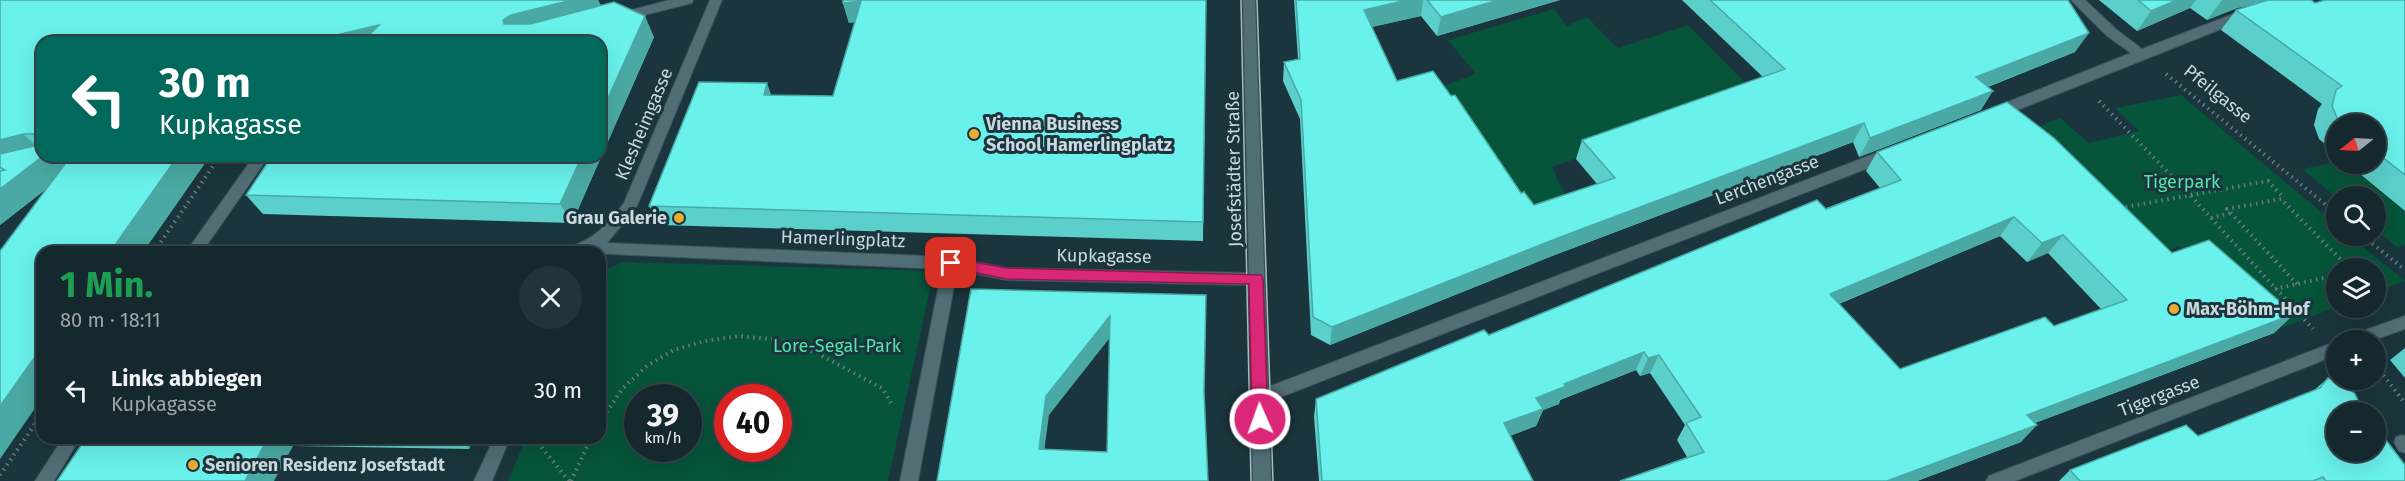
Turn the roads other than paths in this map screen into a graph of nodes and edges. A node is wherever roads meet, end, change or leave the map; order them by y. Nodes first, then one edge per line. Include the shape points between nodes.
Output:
1 (687, 0) edge
2 (716, 0) edge
3 (1249, 0) edge
4 (2077, 0) edge
5 (2257, 10) edge
6 (599, 22) edge
7 (2142, 56) junction
8 (1979, 119) edge
9 (1902, 149) edge
10 (258, 162) edge
11 (198, 246) edge
12 (590, 246) edge
13 (606, 252) edge
14 (951, 263) junction
15 (1256, 279) junction
16 (2405, 322) edge
17 (2384, 330) edge
18 (2326, 353) edge
19 (1259, 398) junction
20 (68, 444) edge
21 (499, 444) edge
22 (44, 481) edge
23 (483, 481) edge
24 (909, 481) edge
25 (1262, 481) edge
26 (1995, 481) edge

1 - 6 street
2 - 12 street, Klesheimgasse via 630,206 606,236
3 - 15 street, Josefstädter Straße
4 - 7 street
5 - 7 street
7 - 8 street
9 - 19 street, Lerchengasse
10 - 11 street
13 - 14 street, Hamerlingplatz
14 - 15 street, Kupkagasse via 1007,274
14 - 24 street
15 - 19 street, Josefstädter Straße
16 - 17 street
18 - 26 street, Tigergasse
19 - 25 street, Josefstädter Straße
20 - 22 street
21 - 23 street

